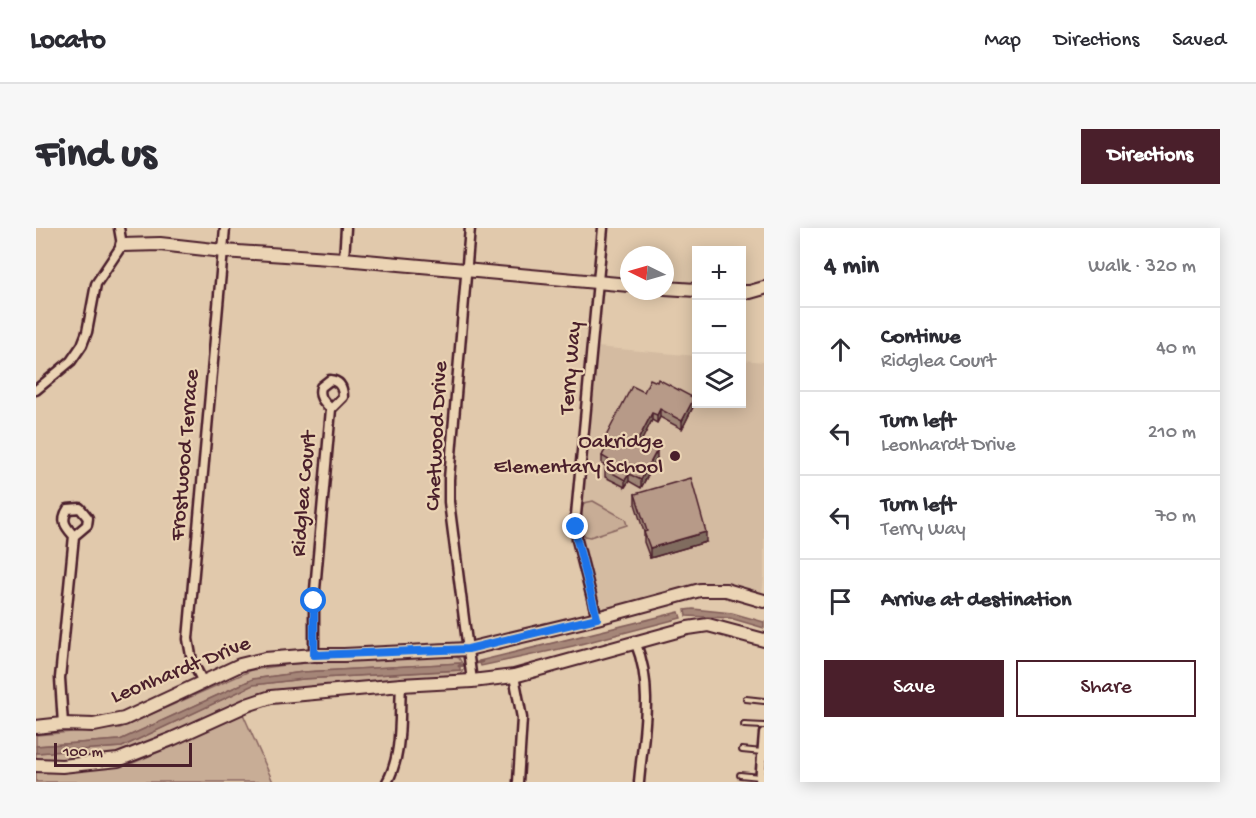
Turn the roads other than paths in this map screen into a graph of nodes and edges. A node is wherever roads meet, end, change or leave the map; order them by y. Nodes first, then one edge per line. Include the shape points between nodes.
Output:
1 (119, 228) edge
2 (225, 228) edge
3 (346, 228) edge
4 (470, 228) edge
5 (603, 228) edge
6 (122, 245) junction
7 (223, 251) junction
8 (344, 259) junction
9 (466, 270) junction
10 (598, 282) junction
11 (620, 284) edge
12 (764, 288) edge
13 (674, 289) edge
14 (692, 290) edge
15 (746, 292) edge
16 (36, 390) edge
17 (331, 409) dead end
18 (74, 536) dead end
19 (764, 601) edge
20 (597, 618) junction
21 (764, 640) edge
22 (636, 644) junction
23 (469, 654) junction
24 (314, 655) junction
25 (472, 676) junction
26 (514, 676) junction
27 (203, 682) junction
28 (401, 685) junction
29 (746, 699) dead end
30 (764, 701) edge
31 (63, 724) junction
32 (744, 725) dead end
33 (764, 726) edge
34 (36, 727) edge
35 (764, 734) edge
36 (742, 750) dead end
37 (763, 757) edge
38 (36, 765) edge
39 (740, 775) dead end
40 (760, 780) edge
41 (387, 782) edge
42 (518, 782) edge
43 (639, 782) edge

1 - 6 street
2 - 7 street, Frostwood Terrace
3 - 8 street
4 - 9 street, Chetwood Drive
5 - 10 street, Terry Way
6 - 7 street via 160,244
6 - 16 street via 96,284 82,345 71,361
7 - 8 street
7 - 27 street, Frostwood Terrace via 188,639 192,661
8 - 9 street
9 - 10 street
9 - 23 street, Chetwood Drive via 449,490
10 - 11 street
10 - 20 street, Terry Way via 576,515 577,540
12 - 15 street
13 - 14 street
17 - 24 street, Ridglea Court via 314,601
18 - 31 street via 60,678
19 - 20 street, Leonhardt Drive via 726,590 700,590
20 - 23 street, Leonhardt Drive
21 - 22 street via 708,625
22 - 26 street
22 - 43 street via 644,662 647,696
23 - 24 street, Leonhardt Drive
23 - 25 street, Chetwood Drive
24 - 27 street, Leonhardt Drive via 240,665
25 - 26 street
25 - 28 street
26 - 42 street via 522,718
27 - 31 street, Leonhardt Drive via 124,719 94,725
28 - 38 street via 271,697 118,760
28 - 41 street via 397,758
29 - 30 lane
31 - 34 street, Leonhardt Drive
32 - 33 lane
35 - 37 street
36 - 37 lane
37 - 40 street
39 - 40 lane

